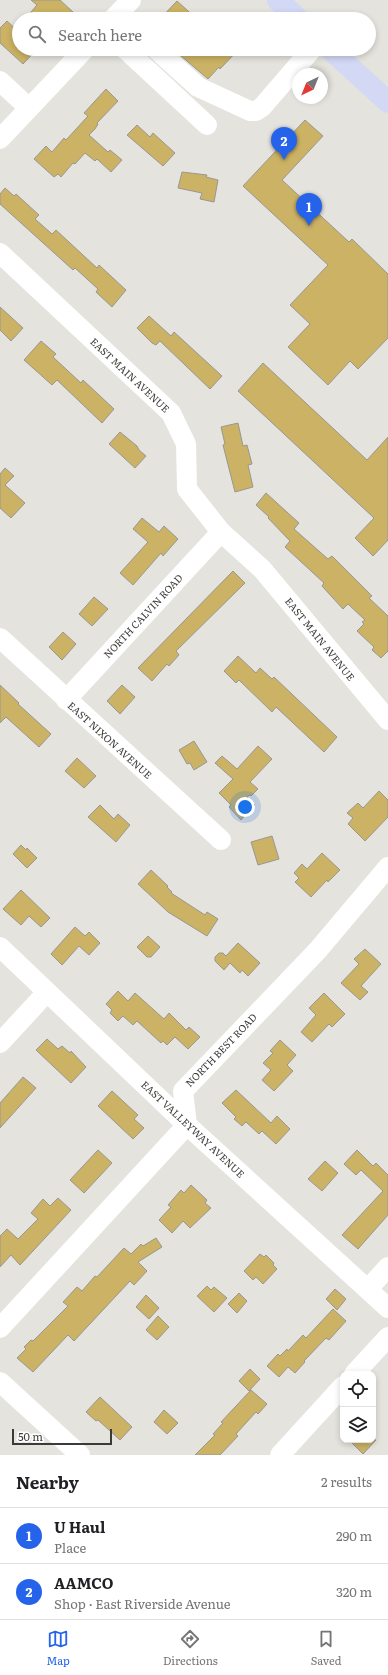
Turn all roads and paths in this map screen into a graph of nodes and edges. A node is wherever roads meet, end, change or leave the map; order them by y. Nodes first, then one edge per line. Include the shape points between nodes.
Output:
1 (278, 0) edge
2 (291, 12) edge
3 (78, 56) edge
4 (133, 56) edge
5 (164, 56) edge
6 (306, 56) edge
7 (338, 56) edge
8 (0, 81) edge
9 (388, 102) edge
10 (29, 108) junction
11 (207, 125) dead end
12 (0, 139) edge
13 (0, 253) edge
14 (220, 532) junction
15 (0, 638) edge
16 (66, 700) junction
17 (388, 720) edge
18 (221, 840) dead end
19 (388, 867) edge
20 (0, 947) edge
21 (47, 992) junction
22 (0, 1043) edge
23 (188, 1125) junction
24 (388, 1267) edge
25 (368, 1289) junction
26 (388, 1308) edge
27 (0, 1328) edge
28 (388, 1337) edge
29 (357, 1371) edge
30 (0, 1382) edge
31 (340, 1389) edge
32 (80, 1455) edge
33 (280, 1455) edge

1 - 2 main road
3 - 10 street
4 - 11 street
5 - 6 street via 198,87 250,111 262,107
7 - 9 main road
8 - 10 street
10 - 12 street
13 - 14 street, EAST MAIN AVENUE via 171,413 186,444 187,489
14 - 16 street, NORTH CALVIN ROAD
14 - 17 street, EAST MAIN AVENUE via 262,569
15 - 16 street, EAST NIXON AVENUE
16 - 18 street, EAST NIXON AVENUE
19 - 23 street, NORTH BEST ROAD via 318,950 183,1090
20 - 21 street, EAST VALLEYWAY AVENUE
21 - 22 street
21 - 23 street, EAST VALLEYWAY AVENUE
23 - 25 street, EAST VALLEYWAY AVENUE
23 - 27 street
24 - 25 street
25 - 26 street, EAST VALLEYWAY AVENUE
28 - 29 street
30 - 32 street
31 - 33 street

